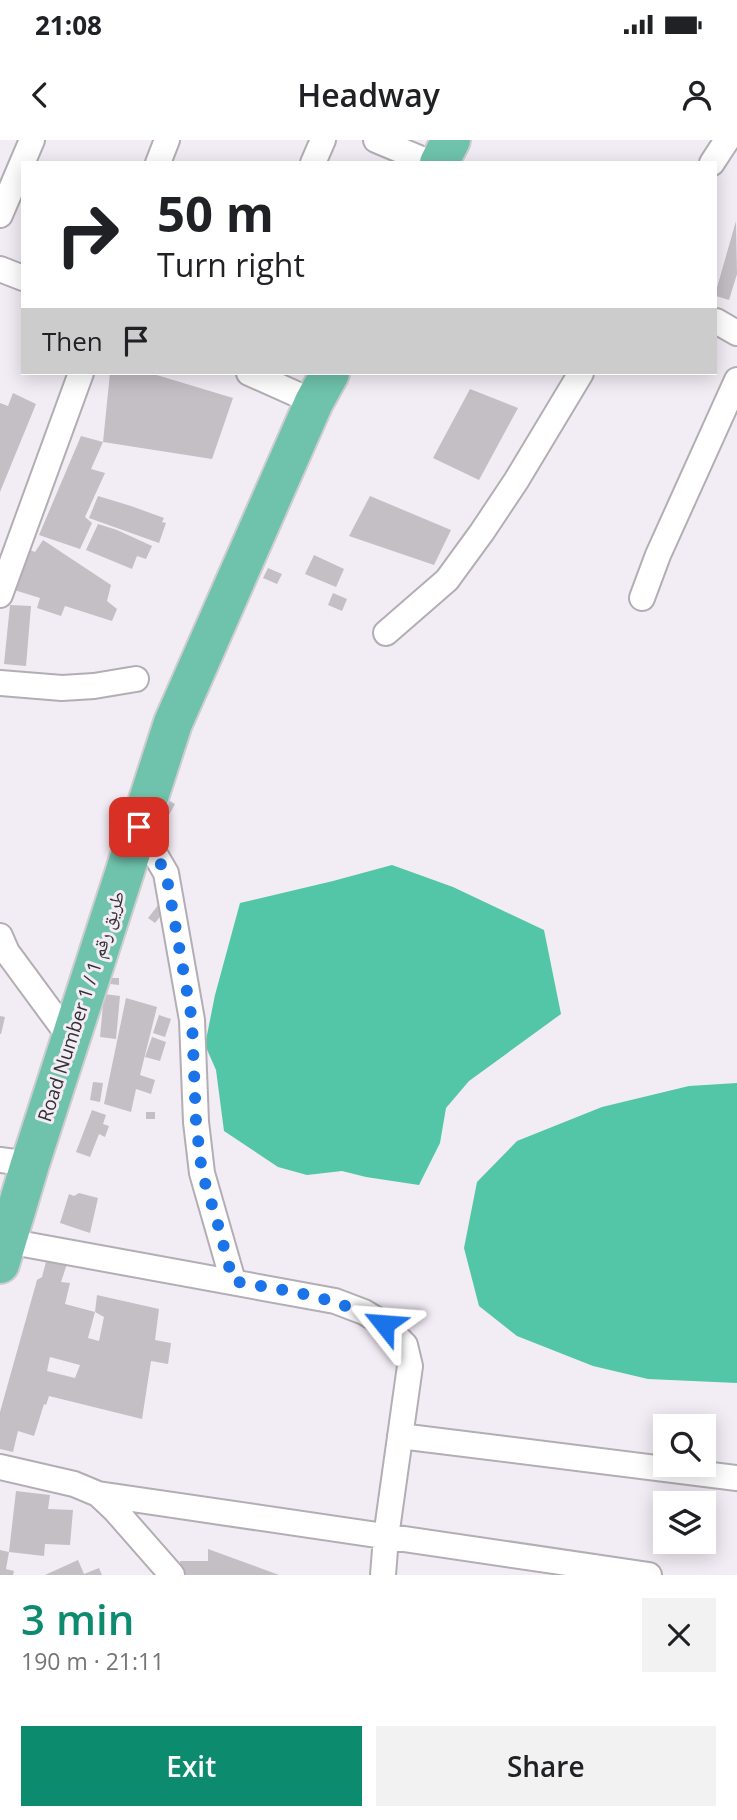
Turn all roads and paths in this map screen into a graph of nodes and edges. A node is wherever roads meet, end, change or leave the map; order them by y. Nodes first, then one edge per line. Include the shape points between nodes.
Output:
1 (32, 140) edge
2 (167, 140) edge
3 (323, 140) edge
4 (376, 140) edge
5 (451, 140) edge
6 (727, 140) edge
7 (23, 161) edge
8 (159, 161) edge
9 (314, 161) edge
10 (426, 161) edge
11 (440, 161) edge
12 (713, 161) edge
13 (21, 166) edge
14 (0, 215) edge
15 (0, 269) edge
16 (21, 277) edge
17 (717, 322) edge
18 (737, 333) edge
19 (80, 375) edge
20 (259, 375) edge
21 (580, 375) edge
22 (737, 380) edge
23 (322, 387) edge
24 (0, 595) edge
25 (642, 598) dead end
26 (386, 634) dead end
27 (136, 679) dead end
28 (0, 683) edge
29 (139, 827) junction
30 (0, 936) edge
31 (71, 1039) junction
32 (15, 1162) edge
33 (5, 1240) edge
34 (233, 1281) junction
35 (400, 1436) junction
36 (0, 1467) edge
37 (737, 1478) edge
38 (98, 1494) junction
39 (386, 1537) junction
40 (172, 1575) edge
41 (383, 1575) edge
42 (649, 1575) edge

1 - 7 street
2 - 8 street
3 - 9 street
4 - 10 street
5 - 11 highway
6 - 12 street
13 - 14 street
15 - 16 street
17 - 18 street
19 - 24 street
20 - 23 street
21 - 26 street via 496,512 447,580
22 - 25 street
23 - 29 highway, Road Number 1 / طريق رقم 1 via 173,723
27 - 28 street via 62,688
29 - 31 highway, Road Number 1 / طريق رقم 1
29 - 34 street via 166,873 192,1020 202,1173
30 - 31 street
31 - 32 highway, Road Number 1 / طريق رقم 1
32 - 33 highway, Road Number 1 / طريق رقم 1
33 - 34 street
34 - 35 street via 335,1301 384,1324 405,1345 410,1366
35 - 37 street
35 - 39 street
36 - 38 street
38 - 39 street
38 - 40 street
39 - 41 street
39 - 42 street

